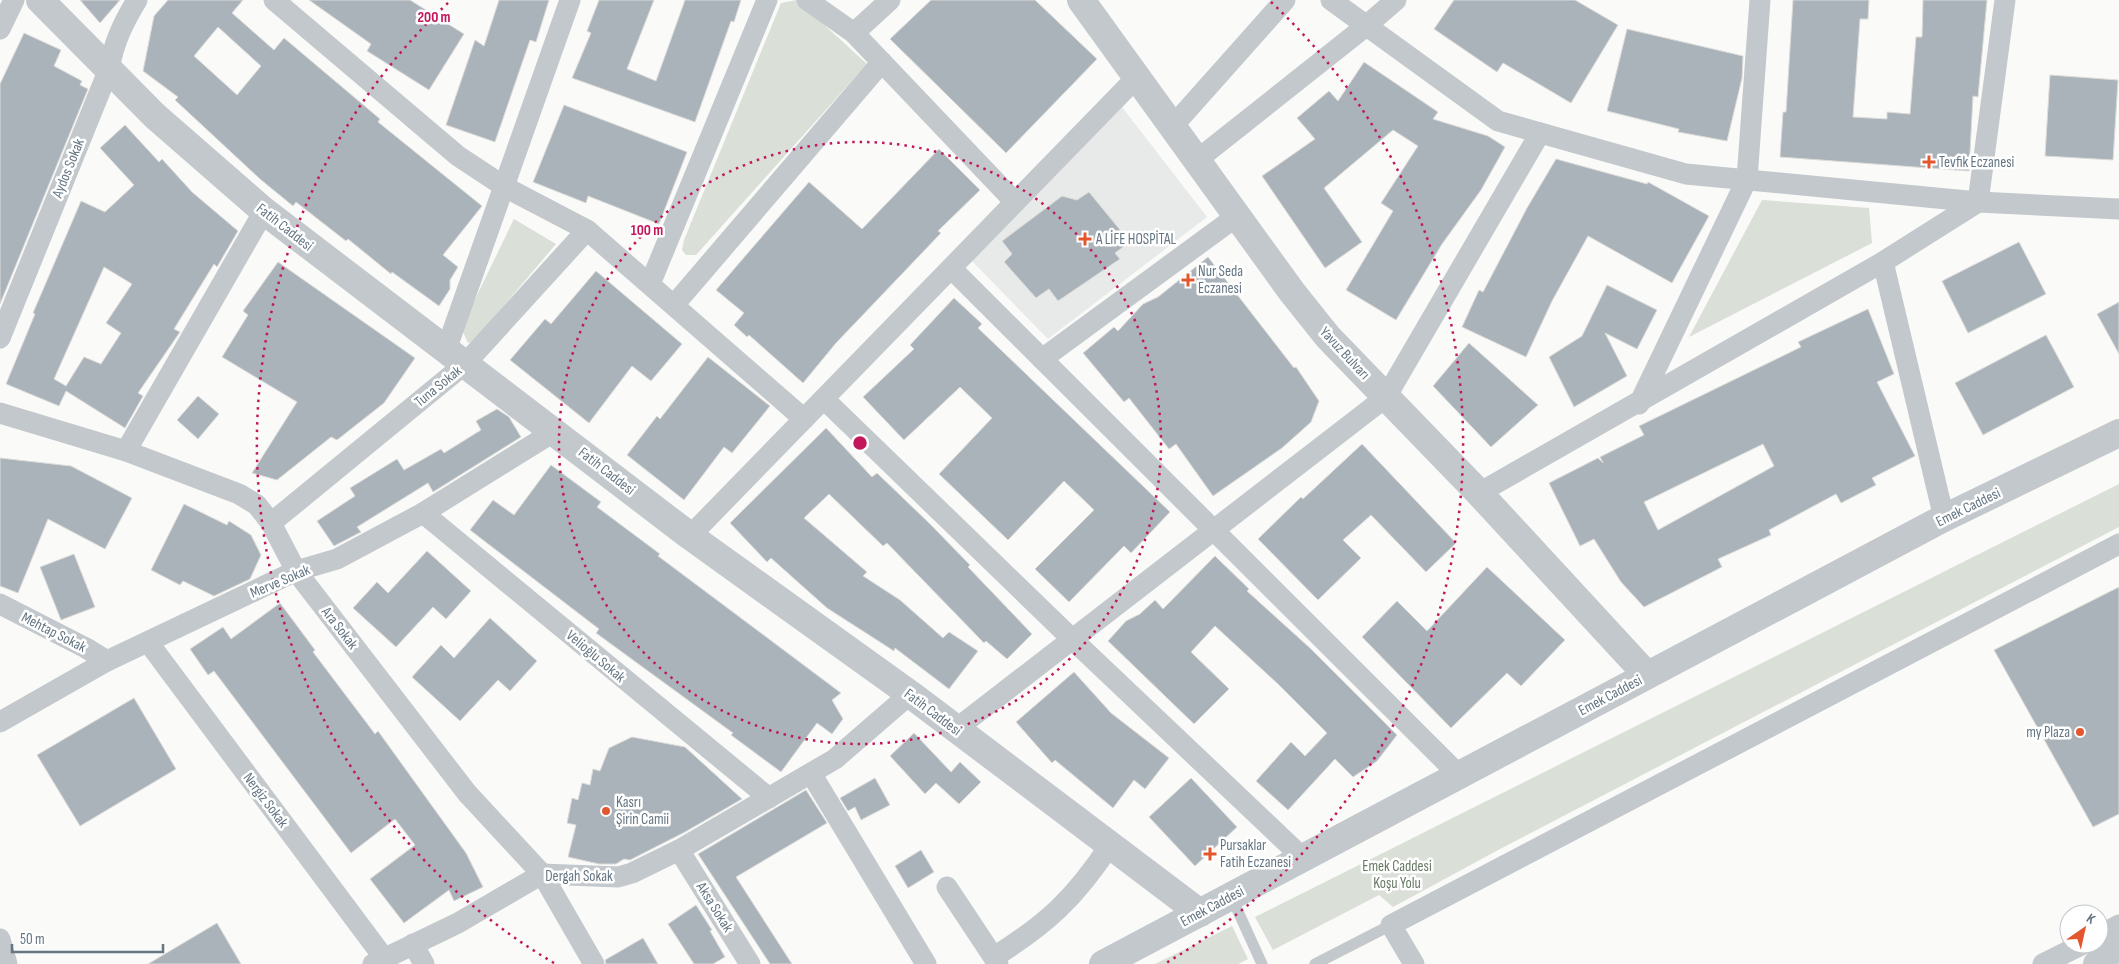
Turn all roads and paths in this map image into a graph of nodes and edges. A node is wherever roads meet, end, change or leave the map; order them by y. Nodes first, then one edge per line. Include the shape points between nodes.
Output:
1 (14, 0) edge
2 (40, 0) edge
3 (137, 0) edge
4 (274, 0) edge
5 (570, 0) edge
6 (766, 0) edge
7 (807, 0) edge
8 (890, 0) edge
9 (1080, 0) edge
10 (1285, 0) edge
11 (1331, 0) edge
12 (1396, 0) edge
13 (1760, 0) edge
14 (2005, 0) edge
15 (1366, 26) junction
16 (0, 30) edge
17 (854, 33) junction
18 (882, 62) junction
19 (109, 69) junction
20 (1136, 78) junction
21 (1172, 127) junction
22 (1540, 133) junction
23 (1196, 160) junction
24 (1747, 179) junction
25 (505, 186) junction
26 (1016, 202) junction
27 (1978, 202) junction
28 (2119, 209) edge
29 (264, 211) junction
30 (1237, 216) junction
31 (587, 230) junction
32 (1883, 262) junction
33 (951, 268) junction
34 (650, 284) junction
35 (674, 305) junction
36 (0, 338) edge
37 (455, 357) junction
38 (1042, 359) junction
39 (1386, 397) junction
40 (824, 399) junction
41 (1639, 404) junction
42 (0, 413) edge
43 (804, 419) junction
44 (555, 431) junction
45 (2119, 433) edge
46 (126, 451) junction
47 (1479, 493) junction
48 (423, 513) junction
49 (1944, 518) junction
50 (271, 523) junction
51 (1214, 530) junction
52 (690, 536) junction
53 (2119, 544) edge
54 (296, 571) junction
55 (0, 604) edge
56 (1072, 640) junction
57 (148, 642) junction
58 (107, 661) junction
59 (1648, 675) junction
60 (910, 694) junction
61 (0, 722) edge
62 (956, 729) junction
63 (812, 775) junction
64 (1459, 775) junction
65 (769, 798) junction
66 (1110, 846) junction
67 (679, 850) junction
68 (1303, 858) junction
69 (542, 874) junction
70 (947, 887) dead end
71 (1230, 896) junction
72 (1200, 913) junction
73 (1391, 926) junction
74 (0, 939) edge
75 (413, 944) junction
76 (2119, 944) edge
77 (2062, 954) edge
78 (378, 961) edge
79 (996, 961) edge
80 (1113, 962) edge
81 (7, 964) edge
82 (424, 964) edge
83 (594, 964) edge
84 (750, 964) edge
85 (926, 964) edge
86 (1262, 964) edge
87 (1315, 964) edge
88 (1414, 964) edge
89 (2043, 964) edge
90 (2097, 964) edge

1 - 16 street
2 - 19 street, Fatih Caddesi
3 - 19 street, Aydos Sokak via 122,24
4 - 25 street via 458,156
5 - 25 street, Tuna Sokak
6 - 34 street
7 - 17 street
8 - 17 street
9 - 20 street, Yavuz Bulvarı
10 - 21 street
11 - 15 street
12 - 15 street
13 - 24 street
14 - 27 street
15 - 22 street via 1498,121
15 - 23 street
17 - 18 street
18 - 26 street
18 - 35 street
19 - 29 street, Fatih Caddesi via 156,116
19 - 36 street, Aydos Sokak
20 - 21 street, Yavuz Bulvarı
20 - 26 street
21 - 23 street, Yavuz Bulvarı
22 - 24 street via 1686,174
22 - 39 street
23 - 30 street, Yavuz Bulvarı
24 - 27 street
24 - 41 street
25 - 31 street
25 - 37 street, Tuna Sokak
26 - 33 street
27 - 28 street
27 - 32 street
29 - 37 street, Fatih Caddesi
29 - 46 street
30 - 38 street
30 - 39 street, Yavuz Bulvarı via 1328,337
31 - 34 street
31 - 37 street, Tuna Sokak
32 - 41 street
32 - 49 street
33 - 38 street
33 - 40 street
34 - 35 street
35 - 43 street
37 - 44 street, Fatih Caddesi
37 - 50 street, Tuna Sokak
38 - 51 street
39 - 47 street, Yavuz Bulvarı
39 - 51 street
40 - 43 street
40 - 56 street
41 - 47 street
42 - 46 street, Ara Sokak
43 - 52 street
44 - 48 street, Merve Sokak
44 - 52 street, Fatih Caddesi
45 - 49 street, Emek Caddesi
46 - 50 street, Ara Sokak via 239,494 257,505
47 - 59 street, Yavuz Bulvarı
48 - 54 street, Merve Sokak via 337,559
48 - 65 street, Velioğlu Sokak
49 - 59 street, Emek Caddesi
50 - 54 street, Ara Sokak
51 - 56 street
51 - 64 street
52 - 60 street, Fatih Caddesi
53 - 73 street
54 - 57 street, Merve Sokak
54 - 69 street, Ara Sokak via 467,793
55 - 58 street, Mehtap Sokak
56 - 62 street
56 - 68 street
57 - 58 street, Merve Sokak
57 - 78 street, Nergiz Sokak
58 - 61 street, Merve Sokak
59 - 64 street, Emek Caddesi
60 - 62 street, Fatih Caddesi
60 - 63 street, Dergah Sokak via 836,759
62 - 66 street, Fatih Caddesi
63 - 65 street, Dergah Sokak
63 - 85 street
64 - 68 street, Emek Caddesi
65 - 67 street, Dergah Sokak
66 - 72 street, Fatih Caddesi
66 - 79 street via 1086,880 1054,915
67 - 69 street, Dergah Sokak via 618,877
67 - 84 street, Aksa Sokak
68 - 71 street, Emek Caddesi
69 - 75 street, Dergah Sokak via 458,923
69 - 83 street, Ara Sokak
70 - 79 street
71 - 72 street, Emek Caddesi
71 - 86 lane
72 - 80 street, Emek Caddesi
73 - 87 lane
73 - 88 street
74 - 81 street
75 - 78 street, Dergah Sokak
75 - 82 street
76 - 90 street
77 - 89 street

